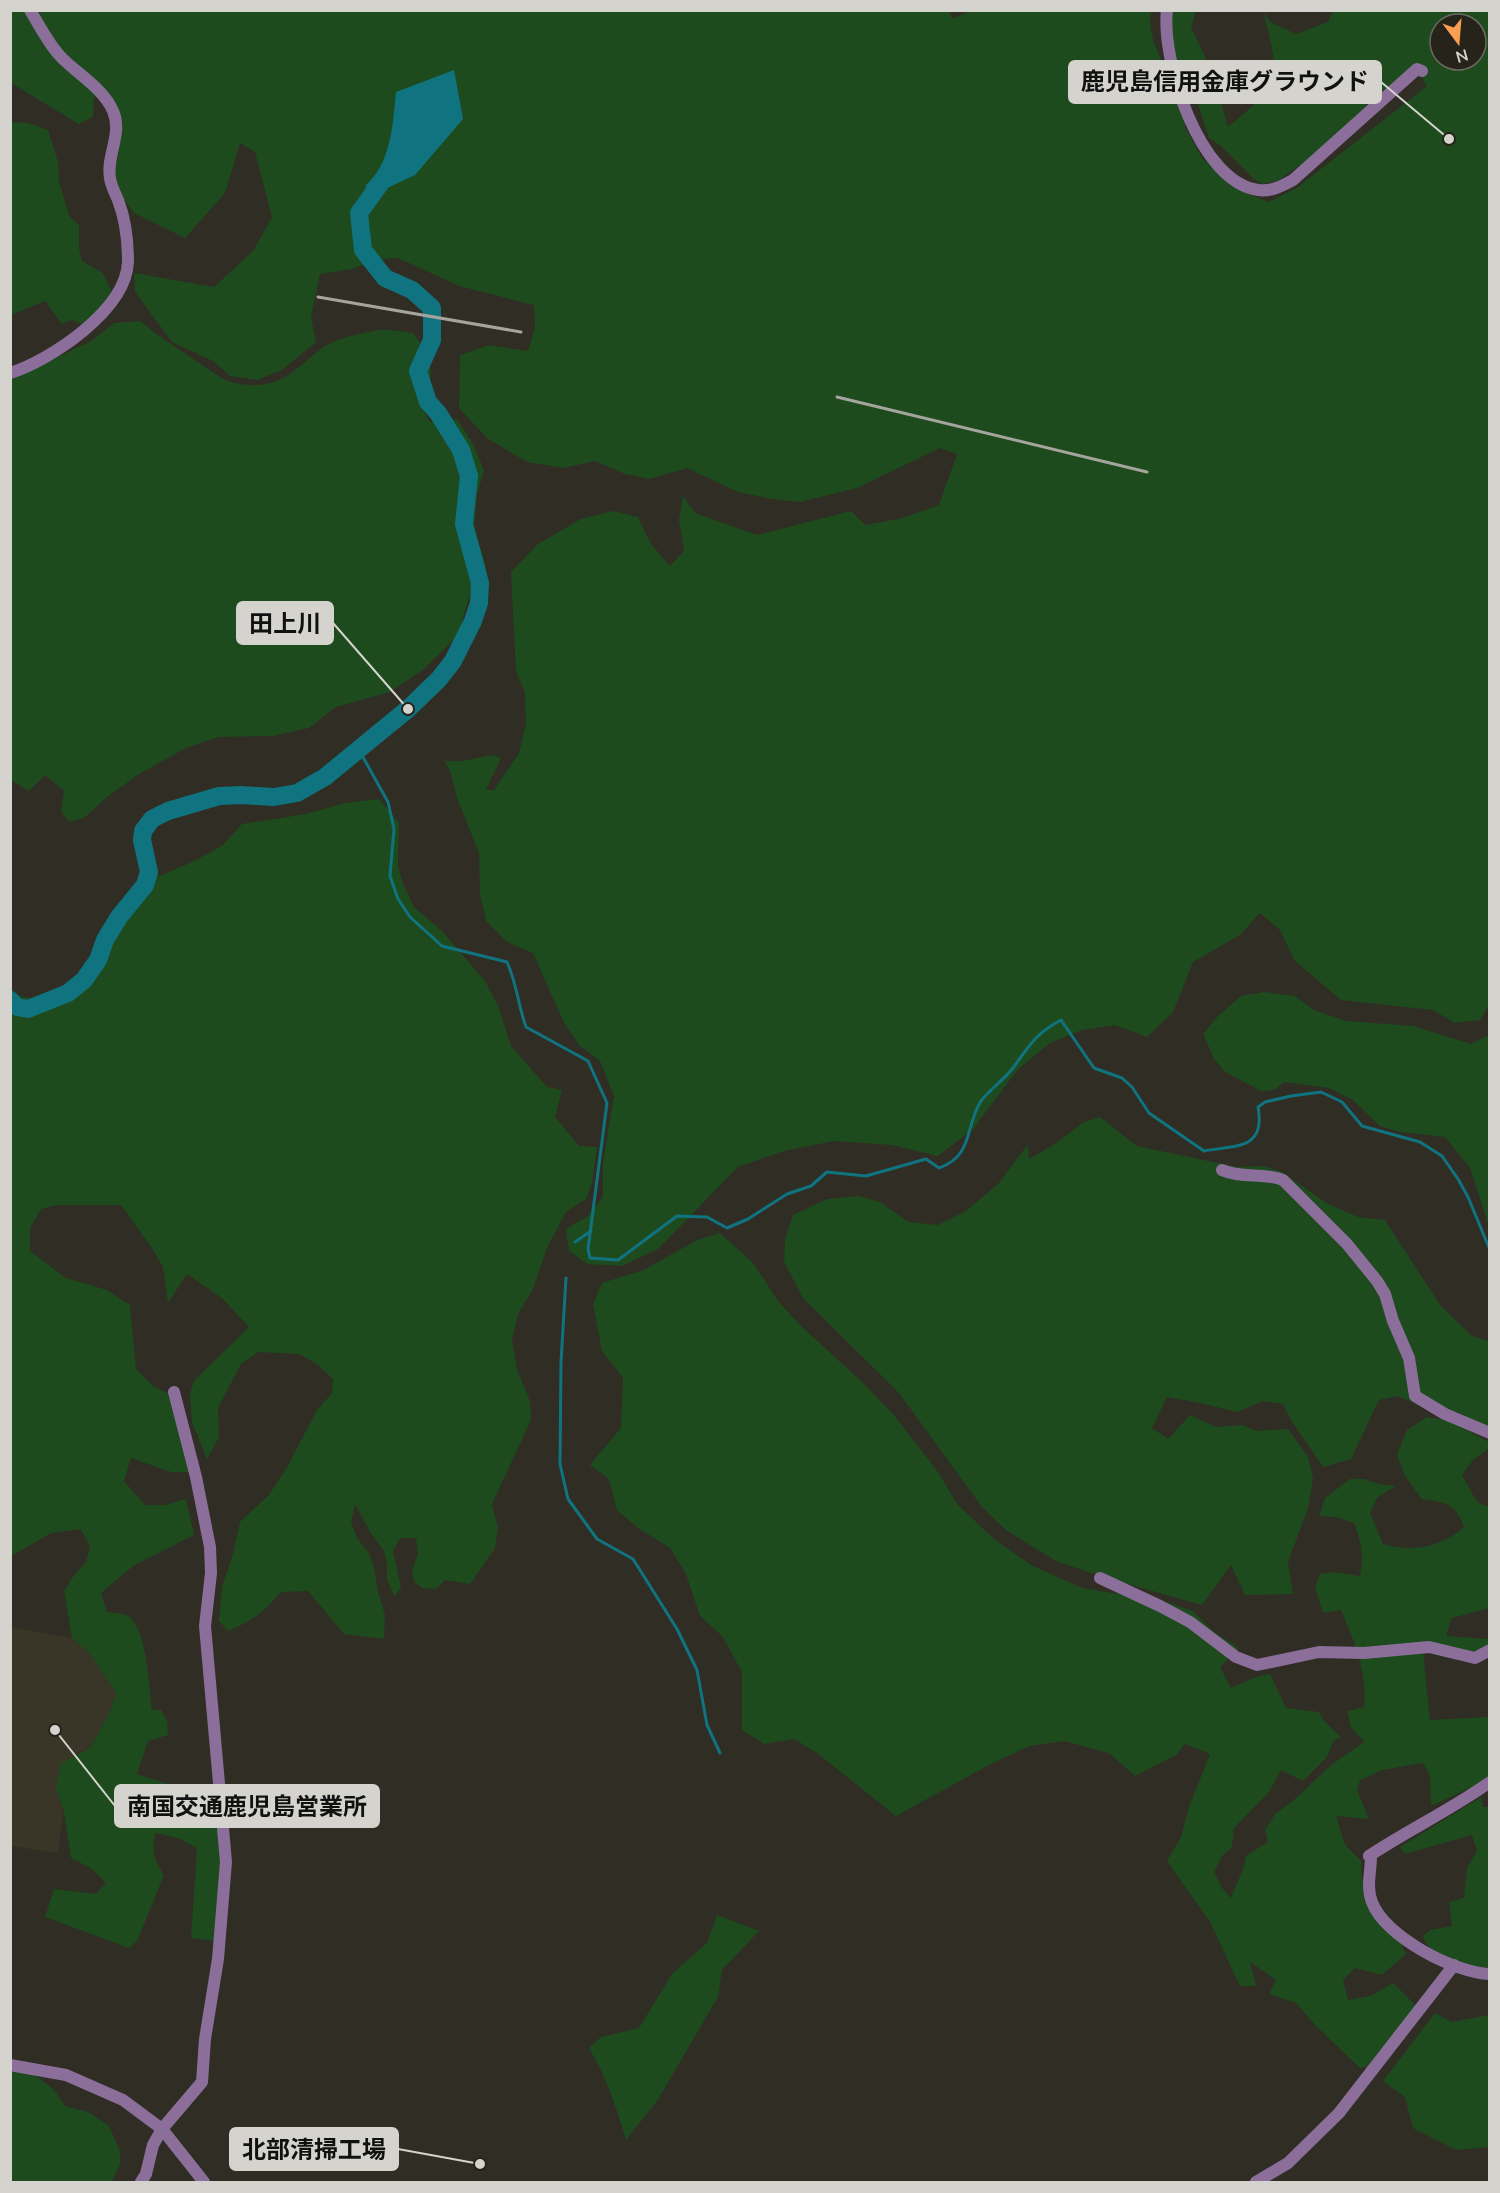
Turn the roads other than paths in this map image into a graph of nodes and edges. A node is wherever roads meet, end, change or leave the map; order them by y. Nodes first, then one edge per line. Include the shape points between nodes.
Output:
1 (30, 10) edge
2 (1167, 10) edge
3 (1422, 71) dead end
4 (10, 373) edge
5 (1222, 1170) dead end
6 (174, 1392) dead end
7 (1490, 1433) edge
8 (1101, 1578) dead end
9 (1490, 1650) edge
10 (1490, 1782) edge
11 (1454, 1965) junction
12 (1490, 1974) edge
13 (10, 2065) edge
14 (162, 2129) junction
15 (141, 2182) edge
16 (204, 2182) edge
17 (1256, 2182) edge

1 - 4 street via 59,54 108,101 114,114 117,128 109,177 125,231 128,265 120,290 98,318 27,368
2 - 3 street via 1167,47 1189,119 1207,152 1222,169 1253,189 1272,189 1293,180 1417,69
5 - 7 street via 1238,1175 1271,1175 1291,1188 1347,1244 1377,1281 1409,1358 1415,1396
6 - 14 street via 210,1547 205,1626 226,1862 202,2082
8 - 9 street via 1160,1606 1236,1657 1257,1665 1319,1652 1364,1653 1429,1647 1475,1658
10 - 11 street via 1369,1856 1368,1889 1381,1918 1398,1934
11 - 12 street
11 - 17 street via 1339,2113 1288,2163
13 - 14 street via 53,2071 78,2080 123,2100
14 - 15 street
14 - 16 street

